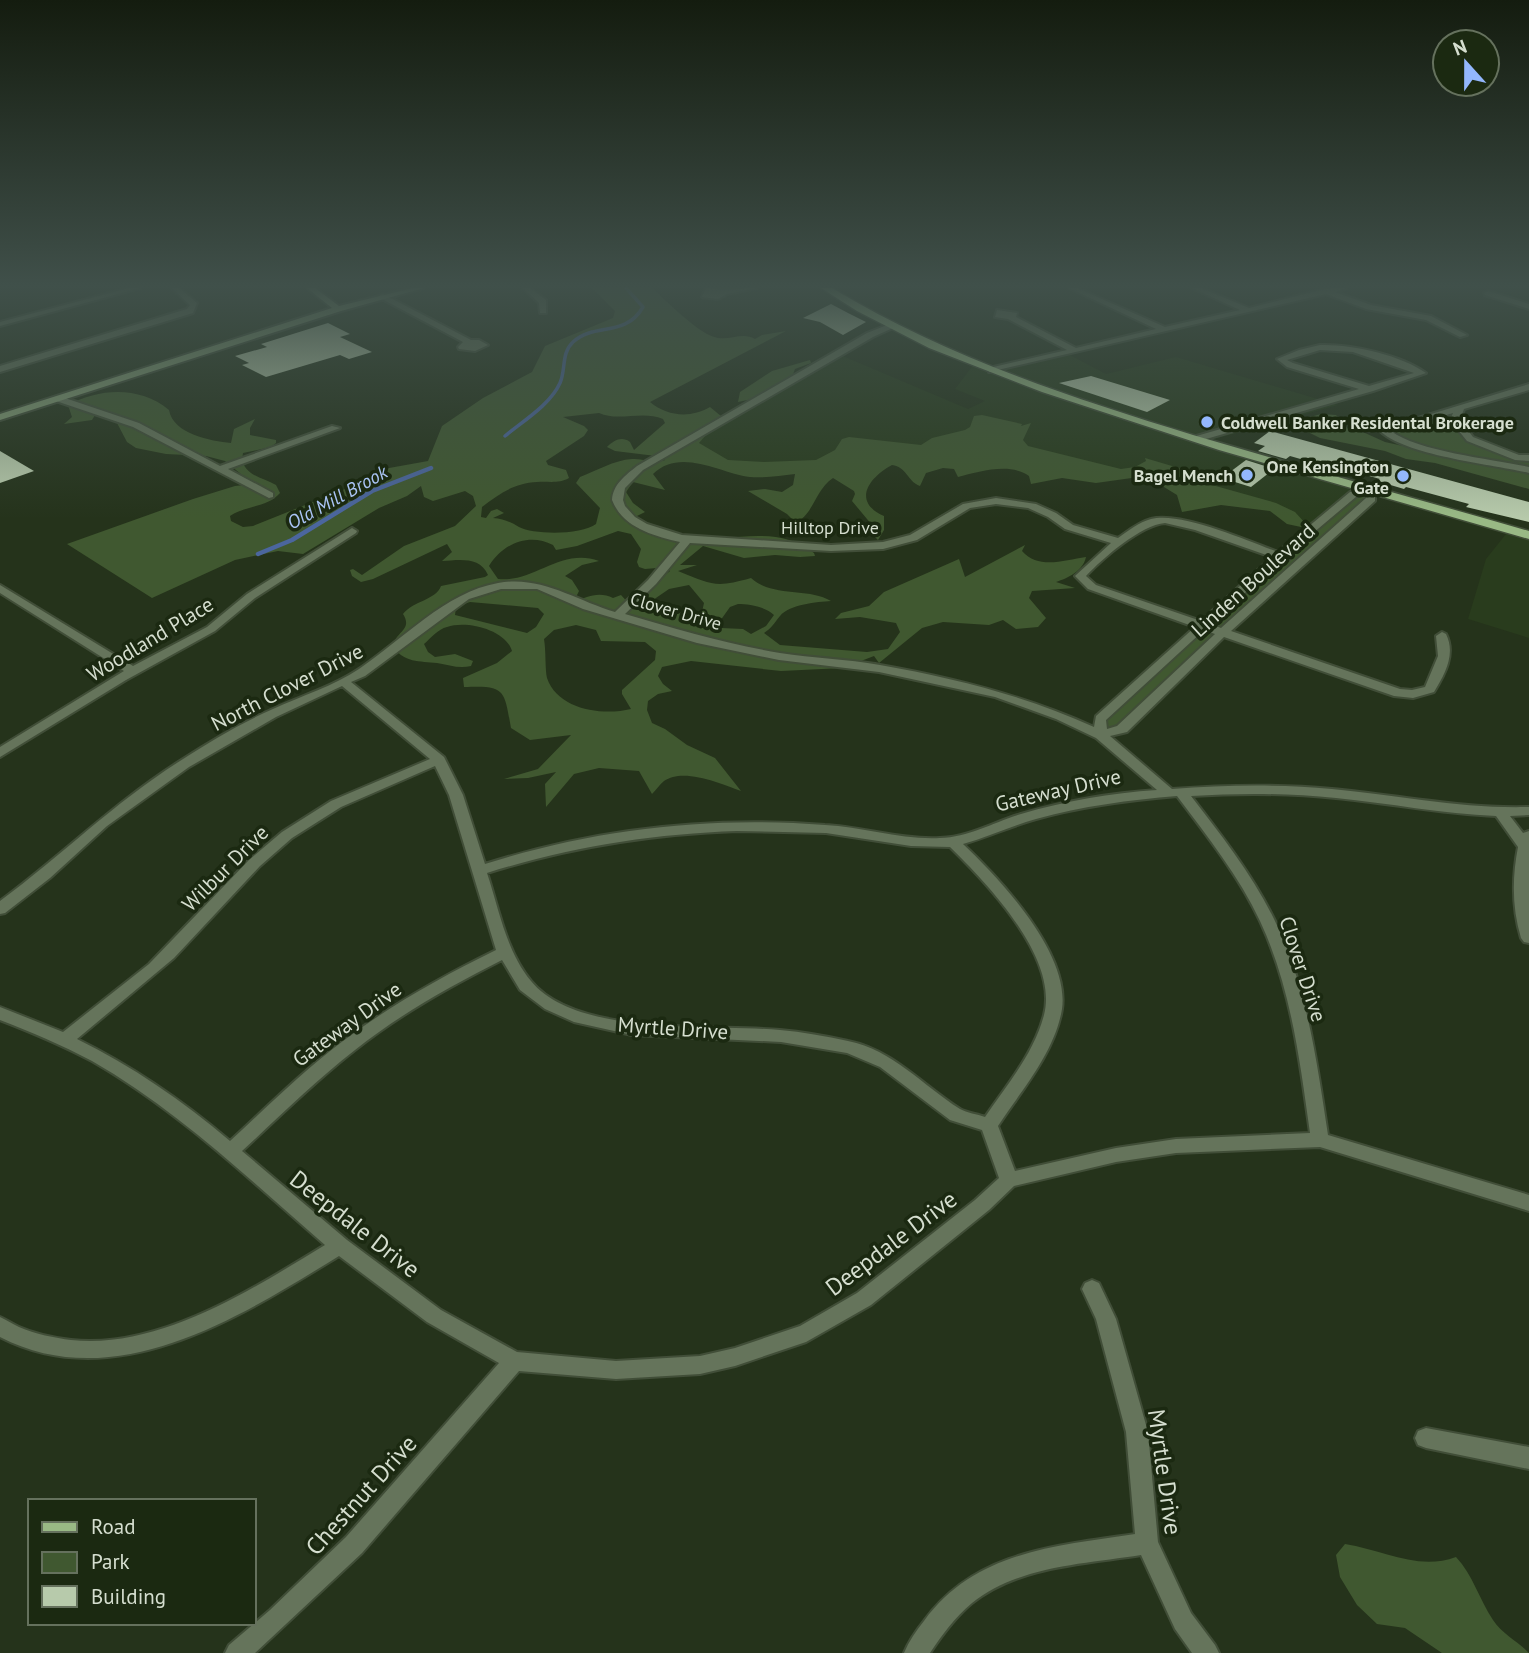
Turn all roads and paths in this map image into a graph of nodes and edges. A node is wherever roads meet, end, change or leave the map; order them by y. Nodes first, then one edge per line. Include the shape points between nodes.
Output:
1 (164, 365) edge
2 (820, 365) edge
3 (979, 365) edge
4 (1013, 365) edge
5 (1290, 365) edge
6 (1399, 365) edge
7 (992, 370) junction
8 (1529, 387) edge
9 (1370, 389) junction
10 (59, 399) junction
11 (1462, 406) junction
12 (2, 416) edge
13 (335, 428) dead end
14 (1196, 439) junction
15 (1470, 439) junction
16 (1457, 455) junction
17 (1524, 463) edge
18 (220, 469) junction
19 (1371, 489) junction
20 (269, 495) dead end
21 (1348, 499) junction
22 (1365, 504) junction
23 (352, 531) dead end
24 (1529, 535) edge
25 (688, 539) junction
26 (1121, 542) junction
27 (1279, 556) junction
28 (1299, 563) junction
29 (0, 587) edge
30 (617, 616) junction
31 (1201, 626) junction
32 (1222, 634) junction
33 (1442, 636) dead end
34 (133, 672) junction
35 (344, 682) junction
36 (1130, 691) junction
37 (1152, 700) junction
38 (1101, 735) junction
39 (0, 753) edge
40 (439, 760) junction
41 (1175, 792) junction
42 (1529, 811) edge
43 (1500, 812) junction
44 (1527, 840) edge
45 (953, 842) junction
46 (479, 871) junction
47 (0, 909) edge
48 (1529, 938) edge
49 (505, 952) junction
50 (0, 1013) edge
51 (64, 1041) junction
52 (989, 1125) junction
53 (1320, 1140) junction
54 (229, 1152) junction
55 (1009, 1180) junction
56 (1524, 1204) edge
57 (340, 1246) junction
58 (1092, 1289) dead end
59 (0, 1326) edge
60 (514, 1361) junction
61 (1426, 1438) dead end
62 (1529, 1458) edge
63 (1147, 1543) junction
64 (237, 1653) edge
65 (916, 1653) edge
66 (1208, 1653) edge

1 - 10 street
2 - 25 street via 656,458 619,487 615,497 627,516 657,533
3 - 7 main road
4 - 7 street
5 - 9 street
6 - 9 street via 1422,373
7 - 14 main road
8 - 11 street
9 - 14 street
10 - 12 street
10 - 18 street via 136,425
11 - 15 street via 1455,420
11 - 16 street via 1385,429 1393,437
13 - 18 street
14 - 19 main road
15 - 16 street
15 - 17 street
16 - 17 street
18 - 20 street
19 - 21 street, Linden Boulevard
19 - 22 street, Linden Boulevard via 1371,499
19 - 24 main road
21 - 22 street
21 - 27 street, Linden Boulevard
22 - 28 street, Linden Boulevard
23 - 34 street, Woodland Place via 251,596 211,629
25 - 26 street, Hilltop Drive via 881,547 918,536 958,508 993,501 1030,506 1069,527
25 - 30 street, Clover Drive
26 - 27 street via 1153,521 1168,520
26 - 31 street via 1082,573 1082,580
27 - 28 street
27 - 31 street, Linden Boulevard
28 - 32 street, Linden Boulevard
29 - 34 street
30 - 35 street, North Clover Drive via 539,586 486,588 465,597
30 - 38 street, Clover Drive via 734,647 956,683 1021,701
31 - 32 street
31 - 36 street, Linden Boulevard
32 - 33 street via 1368,684 1413,694 1430,689 1445,657
32 - 37 street, Linden Boulevard
34 - 39 street, Woodland Place
35 - 40 street, Myrtle Drive
35 - 47 street, North Clover Drive via 272,714 184,764 102,823
36 - 37 street
36 - 38 street, Linden Boulevard via 1100,719
37 - 38 street, Linden Boulevard via 1122,729
38 - 41 street, Clover Drive
40 - 46 street, Myrtle Drive via 456,795
40 - 51 street, Wilbur Drive via 355,795 303,823 242,876 181,943
41 - 43 street, Gateway Drive via 1333,793 1441,809
41 - 45 street, Gateway Drive via 1029,816
41 - 53 street, Clover Drive via 1234,863 1276,941 1305,1044
42 - 43 street, Gateway Drive
43 - 44 street
44 - 48 street via 1521,898
45 - 46 street, Gateway Drive via 844,830 707,825 577,841
45 - 52 street via 1006,893 1021,914 1053,987 1054,1010 1043,1041
46 - 49 street, Myrtle Drive
49 - 52 street, Myrtle Drive via 526,986 551,1005 580,1018 632,1030 781,1036 849,1047 886,1062 956,1115
49 - 54 street, Gateway Drive via 365,1034
50 - 51 street, Deepdale Drive
51 - 54 street, Deepdale Drive via 153,1092
52 - 55 street
53 - 55 street via 1176,1146
53 - 56 street
54 - 57 street, Deepdale Drive
55 - 60 street, Deepdale Drive via 864,1300 806,1333 701,1365 616,1370
57 - 59 street via 252,1299 122,1349 51,1348
57 - 60 street, Deepdale Drive via 434,1316
58 - 63 street, Myrtle Drive via 1106,1319 1136,1432
60 - 64 street, Chestnut Drive via 354,1545
61 - 62 street
63 - 65 street via 1021,1564 971,1589 940,1619
63 - 66 street, Myrtle Drive via 1183,1621

